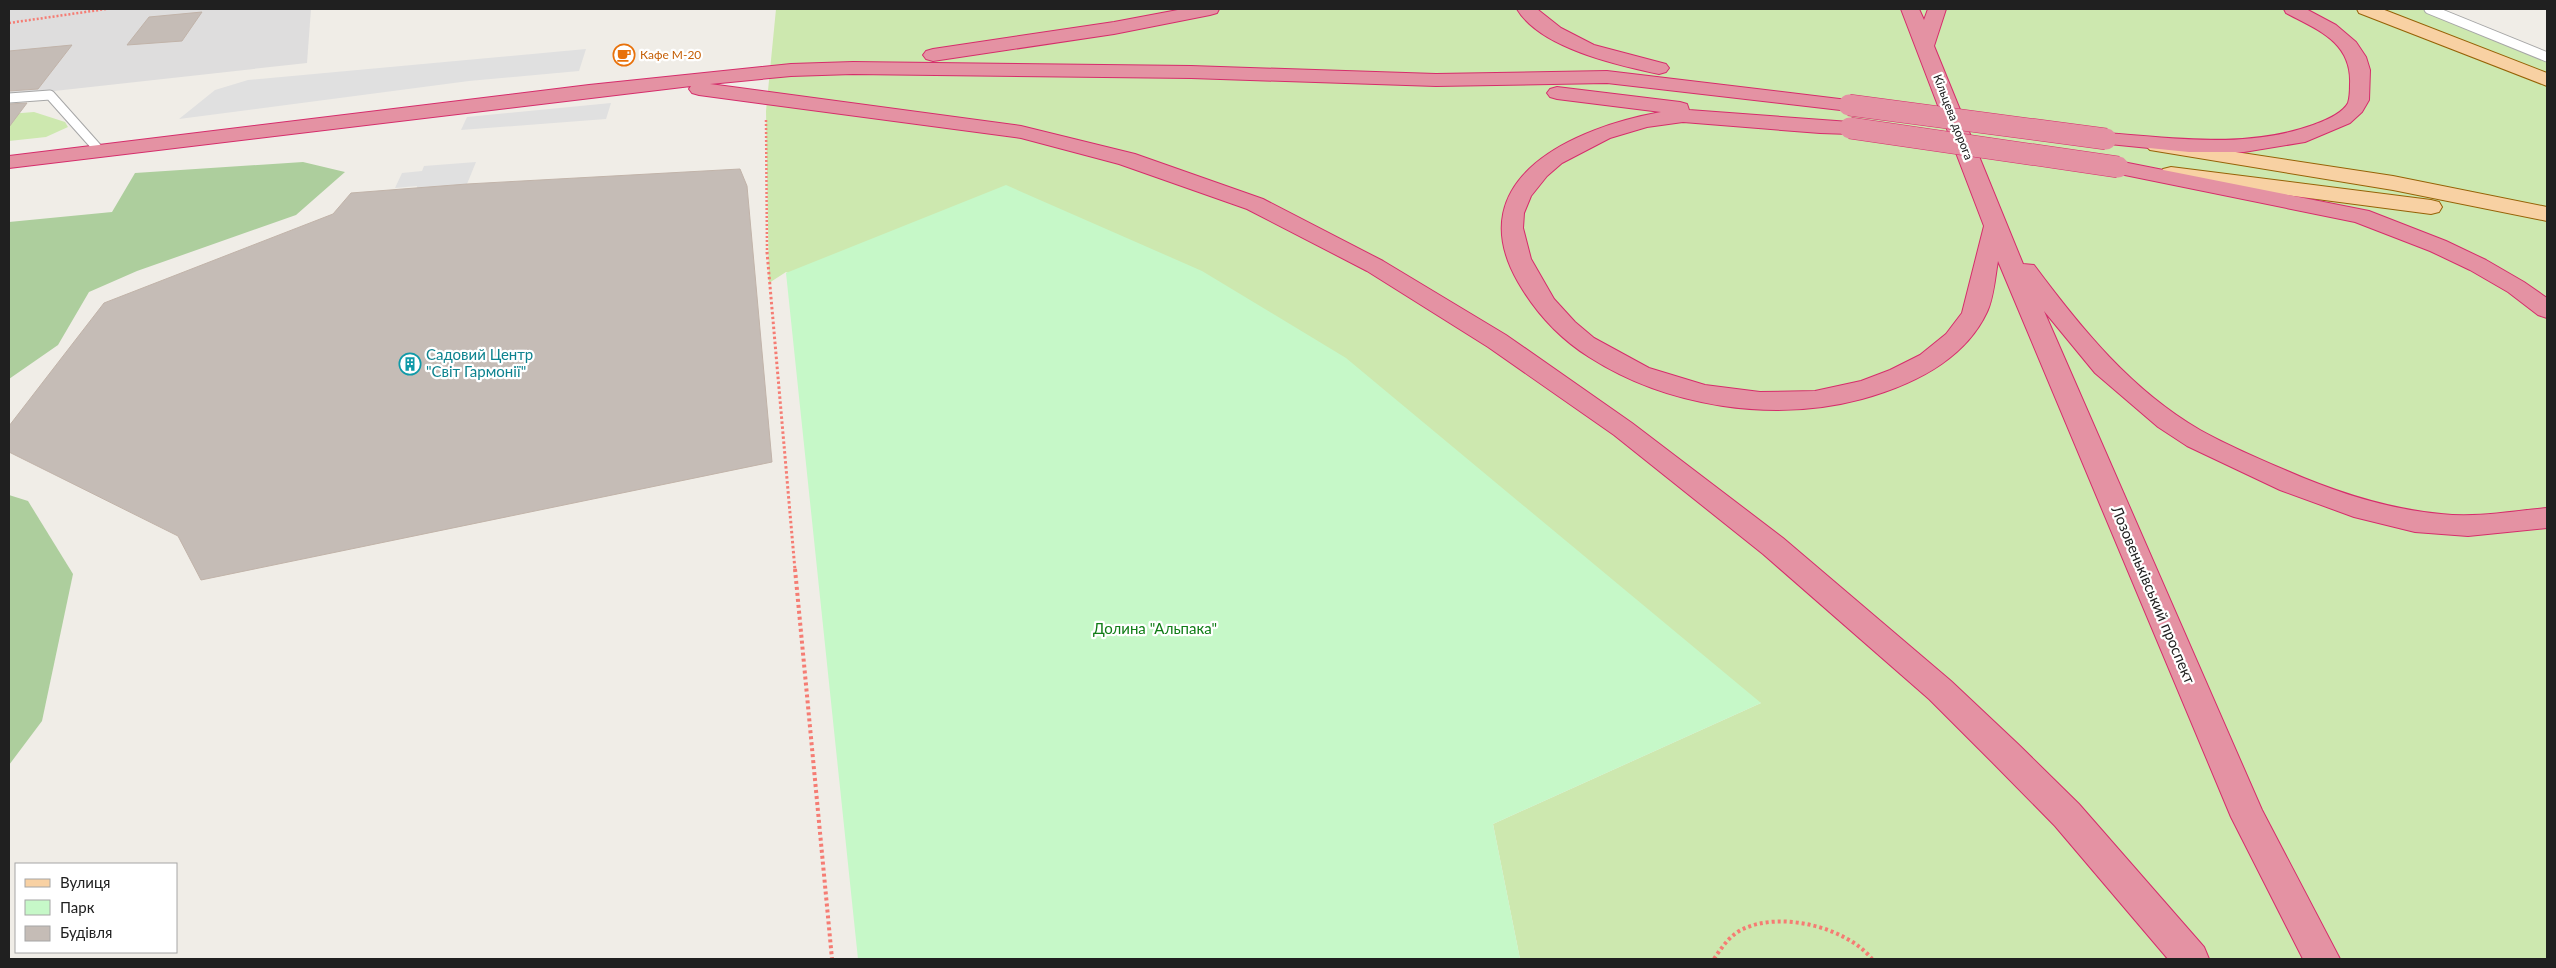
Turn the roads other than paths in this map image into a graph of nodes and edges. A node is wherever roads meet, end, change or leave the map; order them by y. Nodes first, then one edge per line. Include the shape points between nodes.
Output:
1 (1210, 9) edge
2 (1526, 9) edge
3 (1897, 9) edge
4 (1910, 9) edge
5 (1938, 9) edge
6 (2292, 9) edge
7 (2366, 9) edge
8 (2429, 9) edge
9 (1924, 46) junction
10 (2547, 57) edge
11 (853, 68) junction
12 (1436, 80) junction
13 (2547, 80) edge
14 (660, 84) junction
15 (1769, 94) junction
16 (9, 98) edge
17 (1850, 128) junction
18 (2106, 138) junction
19 (99, 150) junction
20 (9, 162) edge
21 (2118, 167) junction
22 (2547, 215) edge
23 (1995, 226) junction
24 (2547, 310) edge
25 (2547, 518) edge
26 (2191, 959) edge
27 (2322, 959) edge

1 - 11 highway via 1114,28
2 - 15 highway via 1536,20 1567,39 1610,57
3 - 9 highway
4 - 9 highway, Кільцева дорога
5 - 9 highway
6 - 18 highway via 2335,33 2359,59 2357,104 2338,122 2308,136 2276,144 2241,147
7 - 13 main road
8 - 10 lane
9 - 23 highway, Кільцева дорога
11 - 12 highway via 1191,72
11 - 14 highway via 791,70
12 - 15 highway via 1607,78
12 - 17 highway
14 - 19 highway
14 - 26 highway via 1020,132 1127,159 1255,204 1375,266 1497,341 1623,429 1773,546 1940,690 2067,815
15 - 18 highway, bridge
16 - 19 lane via 50,95
17 - 21 highway, bridge
17 - 23 highway via 1678,116 1608,132 1581,142 1548,162 1527,186 1513,212 1512,237 1524,270 1542,302 1567,329 1604,357 1650,378 1699,393 1752,401 1799,401 1849,395 1914,371 1940,353 1958,336 1974,312
18 - 22 main road via 2393,183
19 - 20 highway
21 - 22 main road via 2360,199
21 - 24 highway via 2361,216 2478,265
23 - 25 highway via 2053,307 2103,366 2138,398 2190,436 2318,496 2389,518 2443,525 2497,524
23 - 27 highway, Лозовеньківський проспект via 2248,817

